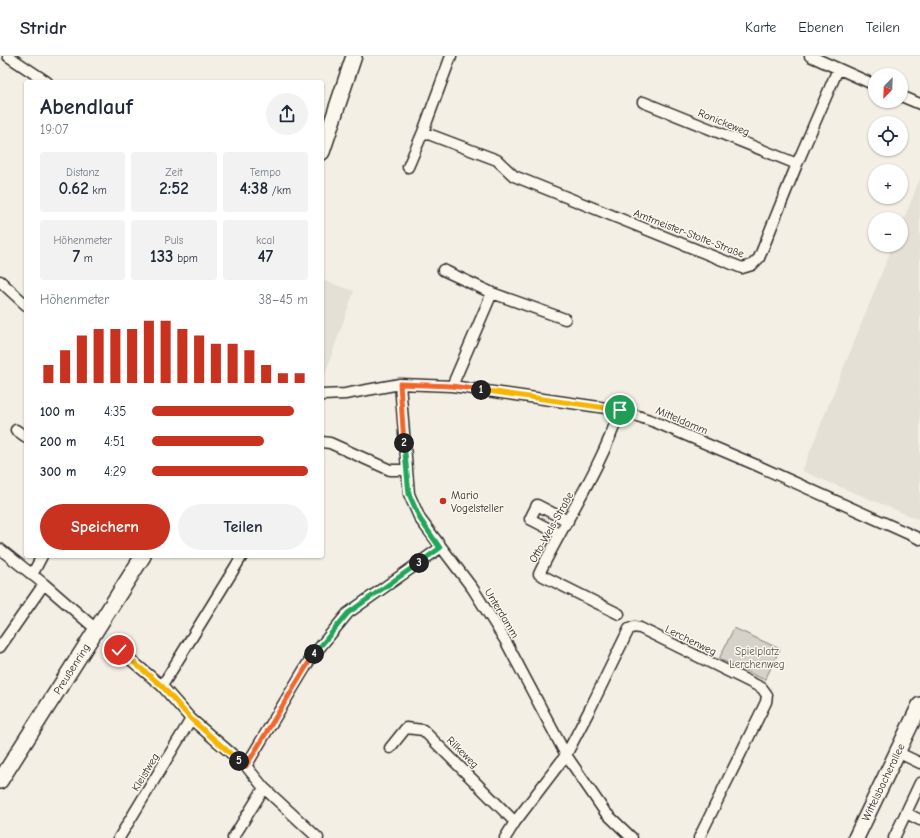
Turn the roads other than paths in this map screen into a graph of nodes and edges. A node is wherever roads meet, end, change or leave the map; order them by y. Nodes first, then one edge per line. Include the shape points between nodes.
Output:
1 (8, 56) edge
2 (354, 56) edge
3 (451, 56) edge
4 (810, 56) edge
5 (838, 69) junction
6 (44, 80) edge
7 (868, 82) edge
8 (908, 99) edge
9 (642, 102) dead end
10 (920, 104) edge
11 (423, 132) junction
12 (324, 146) edge
13 (797, 164) junction
14 (408, 167) dead end
15 (442, 270) dead end
16 (0, 281) edge
17 (492, 293) junction
18 (24, 303) edge
19 (565, 319) dead end
20 (400, 384) junction
21 (452, 386) junction
22 (324, 395) edge
23 (620, 410) junction
24 (16, 430) dead end
25 (24, 436) edge
26 (324, 442) edge
27 (406, 470) junction
28 (568, 520) junction
29 (559, 534) junction
30 (920, 539) edge
31 (440, 548) junction
32 (0, 549) edge
33 (41, 558) edge
34 (142, 558) edge
35 (241, 558) edge
36 (32, 575) junction
37 (44, 584) junction
38 (619, 614) dead end
39 (97, 630) junction
40 (0, 647) edge
41 (119, 650) dead end
42 (162, 686) junction
43 (920, 705) edge
44 (191, 719) junction
45 (390, 748) dead end
46 (897, 752) junction
47 (566, 755) junction
48 (920, 763) edge
49 (246, 766) junction
50 (0, 781) edge
51 (920, 783) edge
52 (264, 788) junction
53 (906, 813) junction
54 (920, 820) edge
55 (515, 822) junction
56 (119, 838) edge
57 (233, 838) edge
58 (318, 838) edge
59 (505, 838) edge
60 (632, 838) edge
61 (699, 838) edge
62 (856, 838) edge
63 (894, 838) edge

1 - 6 street
2 - 12 street
3 - 11 street
4 - 5 street
5 - 7 street
5 - 13 street, Amtmeister-Stolte-Straße
8 - 10 street
9 - 13 street, Ronickeweg
11 - 13 street, Amtmeister-Stolte-Straße via 497,160 514,176 742,268 752,265 759,258
11 - 14 street
15 - 17 street
16 - 18 street
17 - 19 street
17 - 21 street
20 - 21 street, Mitteldamm
20 - 22 street, Mitteldamm via 346,394
20 - 27 street, Unterdamm
21 - 23 street, Mitteldamm
23 - 28 street, Otto-Wels-Straße via 584,493
23 - 30 street, Mitteldamm via 756,465
24 - 25 street
26 - 27 street via 390,470
27 - 31 street, Unterdamm via 409,494 420,519
28 - 29 street, Otto-Wels-Straße
28 - 29 street via 537,506 530,519
29 - 38 street, Otto-Wels-Straße via 539,574
31 - 47 street, Unterdamm via 473,589 505,640
31 - 49 street via 348,613 311,658
32 - 36 street
33 - 36 street
34 - 39 street, Preußenring
35 - 42 street
36 - 37 street
37 - 39 street
37 - 40 street
39 - 50 street, Preußenring
41 - 42 street
42 - 44 street
43 - 46 street, Wittelsbacherallee
44 - 49 street
44 - 56 street, Kleistweg
45 - 55 street, Rilkeweg via 406,728 423,730
46 - 48 street
46 - 62 street, Wittelsbacherallee
47 - 55 street
47 - 60 street, Unterdamm via 605,812
47 - 61 street, Lerchenweg via 629,629 634,627 762,688 767,694 766,702
49 - 52 street
51 - 53 street
52 - 57 street
52 - 58 street
53 - 54 street
53 - 63 street
55 - 59 street

